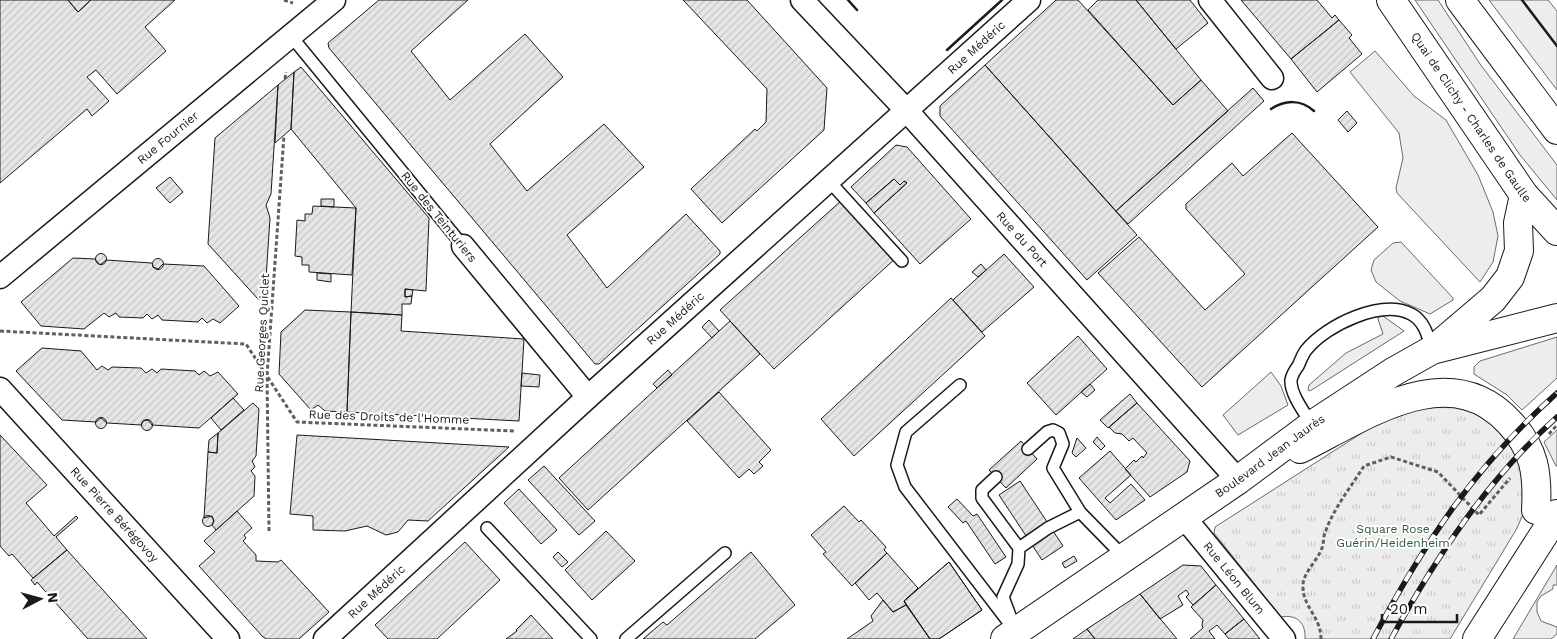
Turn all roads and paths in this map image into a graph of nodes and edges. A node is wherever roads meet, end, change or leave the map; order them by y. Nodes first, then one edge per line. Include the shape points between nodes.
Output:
1 (802, 0) edge
2 (1029, 0) edge
3 (1210, 0) edge
4 (1391, 0) edge
5 (1460, 0) edge
6 (321, 4) edge
7 (291, 36) junction
8 (1272, 78) dead end
9 (907, 111) junction
10 (1557, 130) edge
11 (284, 135) dead end
12 (829, 181) junction
13 (1524, 195) junction
14 (1557, 232) edge
15 (463, 246) joint
16 (902, 261) dead end
17 (0, 277) edge
18 (1557, 318) edge
19 (0, 331) edge
20 (1432, 350) junction
21 (267, 376) junction
22 (960, 385) dead end
23 (0, 389) edge
24 (588, 397) junction
25 (1312, 424) junction
26 (1557, 425) edge
27 (549, 433) junction
28 (1028, 449) dead end
29 (1530, 452) junction
30 (996, 477) dead end
31 (1238, 480) junction
32 (1557, 480) edge
33 (1080, 512) junction
34 (1546, 512) edge
35 (1184, 517) junction
36 (487, 528) dead end
37 (269, 531) dead end
38 (1019, 548) junction
39 (725, 553) dead end
40 (1125, 558) junction
41 (1011, 635) edge
42 (228, 639) edge
43 (325, 639) edge
44 (591, 639) edge
45 (626, 639) edge
46 (1284, 639) edge
47 (1321, 639) edge
48 (1477, 639) edge

1 - 9 street, Rue du Port
2 - 9 street, Rue Médéric
3 - 8 street
4 - 13 main road, Quai de Clichy - Charles de Gaulle
5 - 10 main road
6 - 7 street, Rue Fournier
7 - 15 lane, Rue des Teinturiers
7 - 17 street, Rue Fournier
9 - 12 street, Rue Médéric
9 - 31 street, Rue du Port
11 - 21 path, Rue Georges Quiclet
12 - 16 lane
12 - 24 street, Rue Médéric
13 - 14 main road, Quai de Clichy - Charles de Gaulle
13 - 20 main road via 1518,223 1519,251 1510,277 1494,299
15 - 24 street, Rue des Teinturiers
18 - 20 main road, Boulevard Jean Jaurès
19 - 21 path, Rue des Droits de l'Homme via 246,344
20 - 25 main road, Boulevard Jean Jaurès
20 - 25 lane via 1424,326 1413,315 1399,310 1362,314 1334,328 1307,349 1291,380 1292,388
21 - 27 path, Rue des Droits de l'Homme via 297,422
21 - 37 path, Rue Georges Quiclet
22 - 41 lane via 906,432 897,465 905,487
23 - 42 street, Rue Pierre Bérégovoy
24 - 27 street, Rue Médéric
25 - 31 main road, Boulevard Jean Jaurès
26 - 29 path
27 - 43 street, Rue Médéric
28 - 33 lane via 1047,432 1054,430 1059,433 1063,444 1053,468
29 - 31 main road via 1519,432 1488,404 1453,392 1430,392 1400,401
29 - 34 main road
29 - 47 path via 1479,515 1438,472 1391,457 1364,466 1324,534 1322,548 1302,583 1307,606 1321,628
30 - 38 lane via 982,490 982,498
31 - 35 main road, Boulevard Jean Jaurès
32 - 34 main road
33 - 38 lane
33 - 40 lane
34 - 48 main road via 1514,550 1514,581
35 - 40 main road, Boulevard Jean Jaurès
35 - 46 street, Rue Léon Blum
36 - 44 lane
38 - 41 lane via 1018,564 1003,597
39 - 45 lane
40 - 41 main road, Boulevard Jean Jaurès

